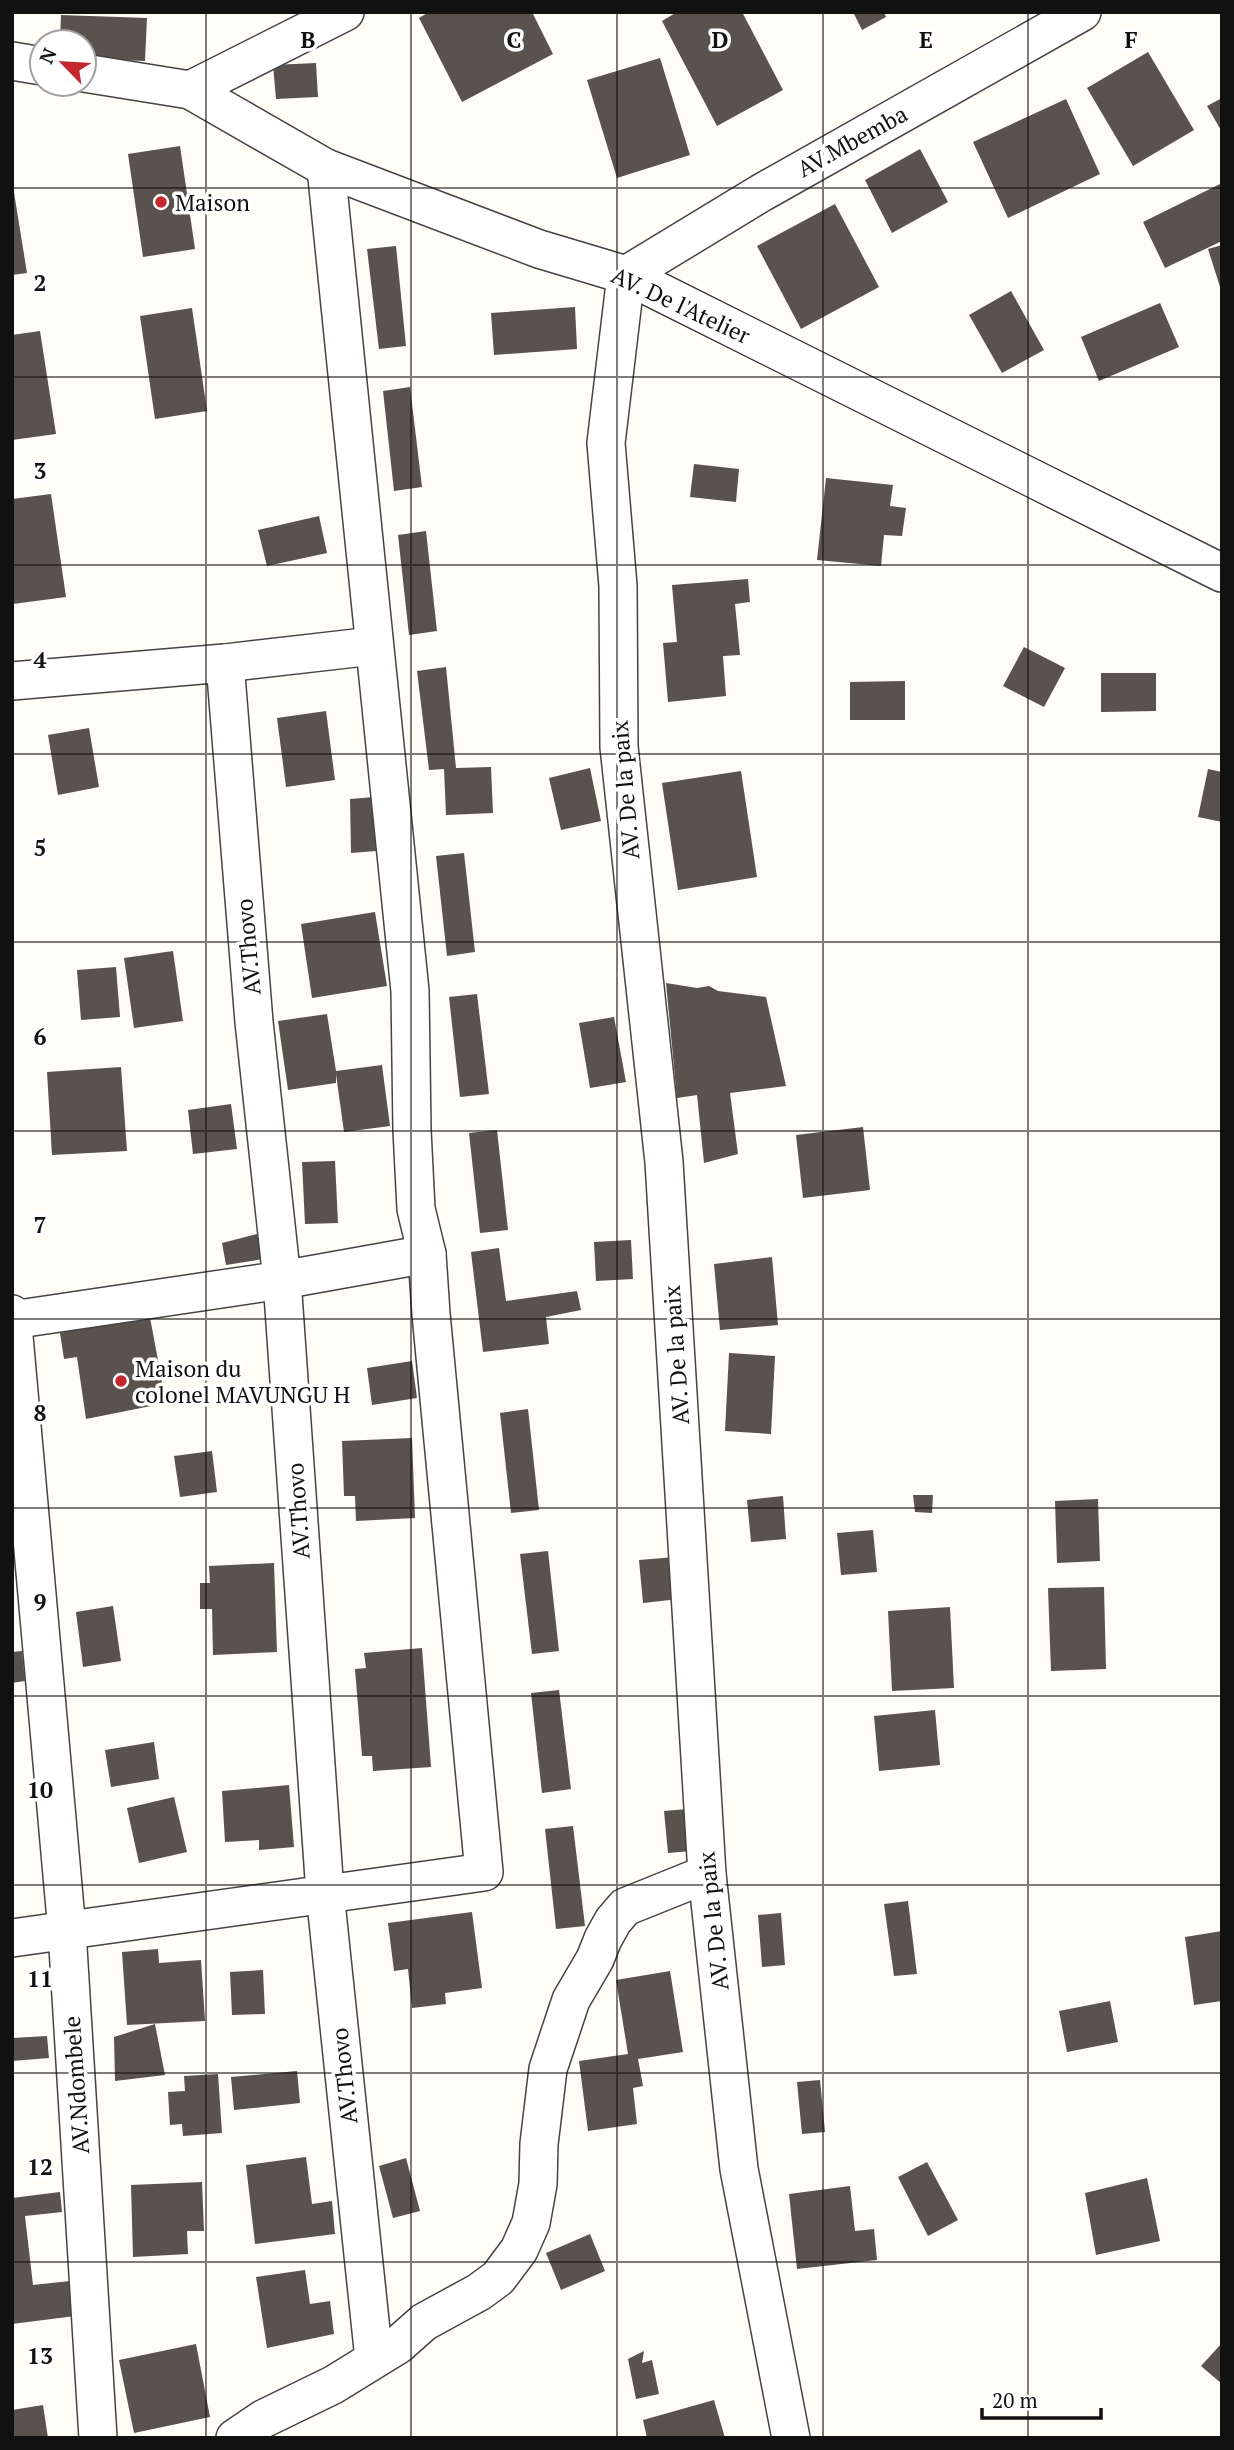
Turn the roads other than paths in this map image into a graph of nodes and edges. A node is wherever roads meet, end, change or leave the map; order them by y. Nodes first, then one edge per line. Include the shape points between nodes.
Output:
1 (345, 12) edge
2 (1082, 12) edge
3 (98, 75) edge
4 (190, 90) junction
5 (326, 168) junction
6 (626, 275) junction
7 (1222, 573) edge
8 (373, 646) junction
9 (225, 663) junction
10 (12, 681) edge
11 (427, 1254) junction
12 (282, 1280) junction
13 (12, 1314) edge
14 (13, 1320) edge
15 (707, 1874) junction
16 (325, 1893) junction
17 (67, 1931) junction
18 (12, 1938) edge
19 (374, 2359) junction
20 (793, 2436) edge
21 (98, 2438) edge
22 (235, 2438) edge

1 - 4 street
2 - 6 street, AV.Mbemba via 761,192
3 - 4 street, AV. De l'Atelier
4 - 5 street, AV. De l'Atelier
5 - 6 street, AV. De l'Atelier via 539,249
5 - 8 street
6 - 7 street, AV. De l'Atelier
6 - 15 street, AV. De la paix via 606,443 618,586 618,747 664,1162
8 - 9 street
8 - 11 street via 410,991 416,1209
9 - 10 street
9 - 12 street, AV.Thovo via 254,1022
11 - 12 street
11 - 16 street via 484,1872
12 - 14 street
12 - 16 street, AV.Thovo
13 - 14 street, AV.Ndombele
14 - 17 street, AV.Ndombele
15 - 19 street via 625,1907 571,2000 548,2069 538,2184 531,2223 519,2250 498,2278 424,2322
15 - 20 street, AV. De la paix via 739,2169
16 - 17 street
16 - 19 street, AV.Thovo
17 - 18 street
17 - 21 street, AV.Ndombele
19 - 22 street

